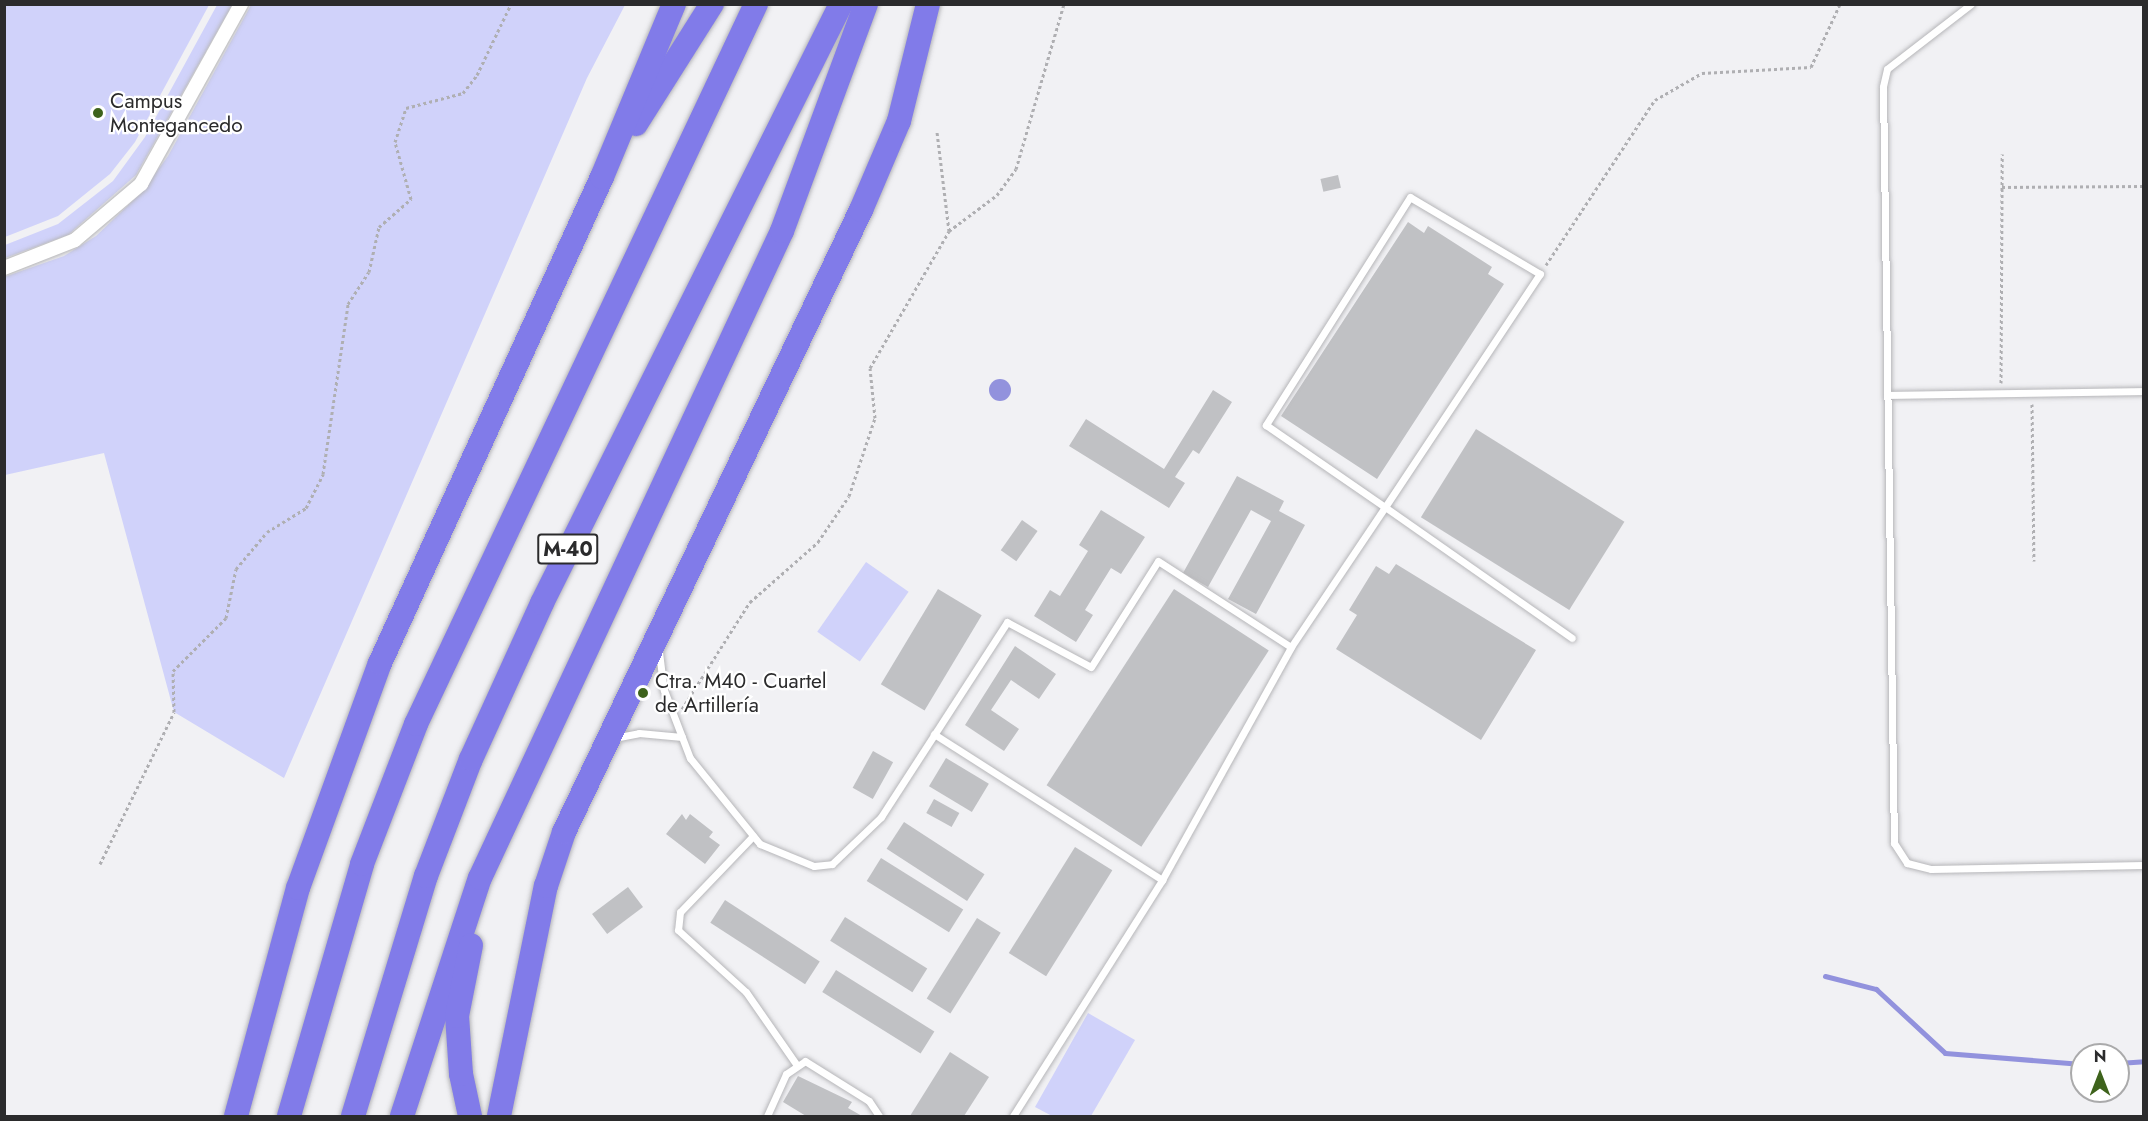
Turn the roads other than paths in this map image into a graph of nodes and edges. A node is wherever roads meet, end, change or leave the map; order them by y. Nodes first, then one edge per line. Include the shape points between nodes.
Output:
1 (241, 4) edge
2 (674, 4) edge
3 (712, 4) edge
4 (756, 4) edge
5 (840, 4) edge
6 (866, 4) edge
7 (928, 4) edge
8 (1971, 4) edge
9 (1960, 8) edge
10 (602, 177) junction
11 (4, 268) edge
12 (2144, 391) edge
13 (1887, 395) junction
14 (1385, 507) junction
15 (657, 636) junction
16 (1572, 638) dead end
17 (1292, 647) junction
18 (934, 734) junction
19 (682, 737) junction
20 (609, 739) junction
21 (753, 836) junction
22 (490, 864) junction
23 (2144, 865) edge
24 (1162, 880) junction
25 (796, 1064) junction
26 (501, 1112) edge
27 (236, 1116) edge
28 (289, 1116) edge
29 (353, 1116) edge
30 (402, 1116) edge
31 (470, 1116) edge
32 (767, 1116) edge
33 (879, 1116) edge
34 (1013, 1116) edge

1 - 11 street via 141,184 75,240
2 - 10 highway
3 - 10 highway
4 - 28 highway, M-40 via 416,724 362,864
5 - 29 highway, M-40 via 547,592 471,759 426,876
6 - 22 highway via 782,231 530,767
7 - 15 highway via 899,121 866,201
8 - 9 lane
9 - 13 lane via 1887,69 1885,78
10 - 27 highway via 380,663 298,888
12 - 13 lane
13 - 23 lane via 1894,843 1907,863 1931,869
14 - 14 lane via 1540,274 1410,197 1266,425
14 - 16 lane
14 - 17 lane
15 - 19 lane via 664,690
15 - 20 highway
17 - 18 lane via 1158,561 1091,667 1007,622
17 - 24 lane
18 - 21 lane via 881,818 832,864 814,866 760,844
18 - 24 lane
19 - 20 lane via 639,733
19 - 21 lane via 690,758
20 - 26 highway via 564,832 546,886
21 - 25 lane via 681,912 678,930 746,992
22 - 30 highway via 480,878
22 - 31 highway via 493,883 465,968 457,1016 460,1074
24 - 34 lane
25 - 32 lane via 772,1099
25 - 33 lane via 818,1065 869,1101

